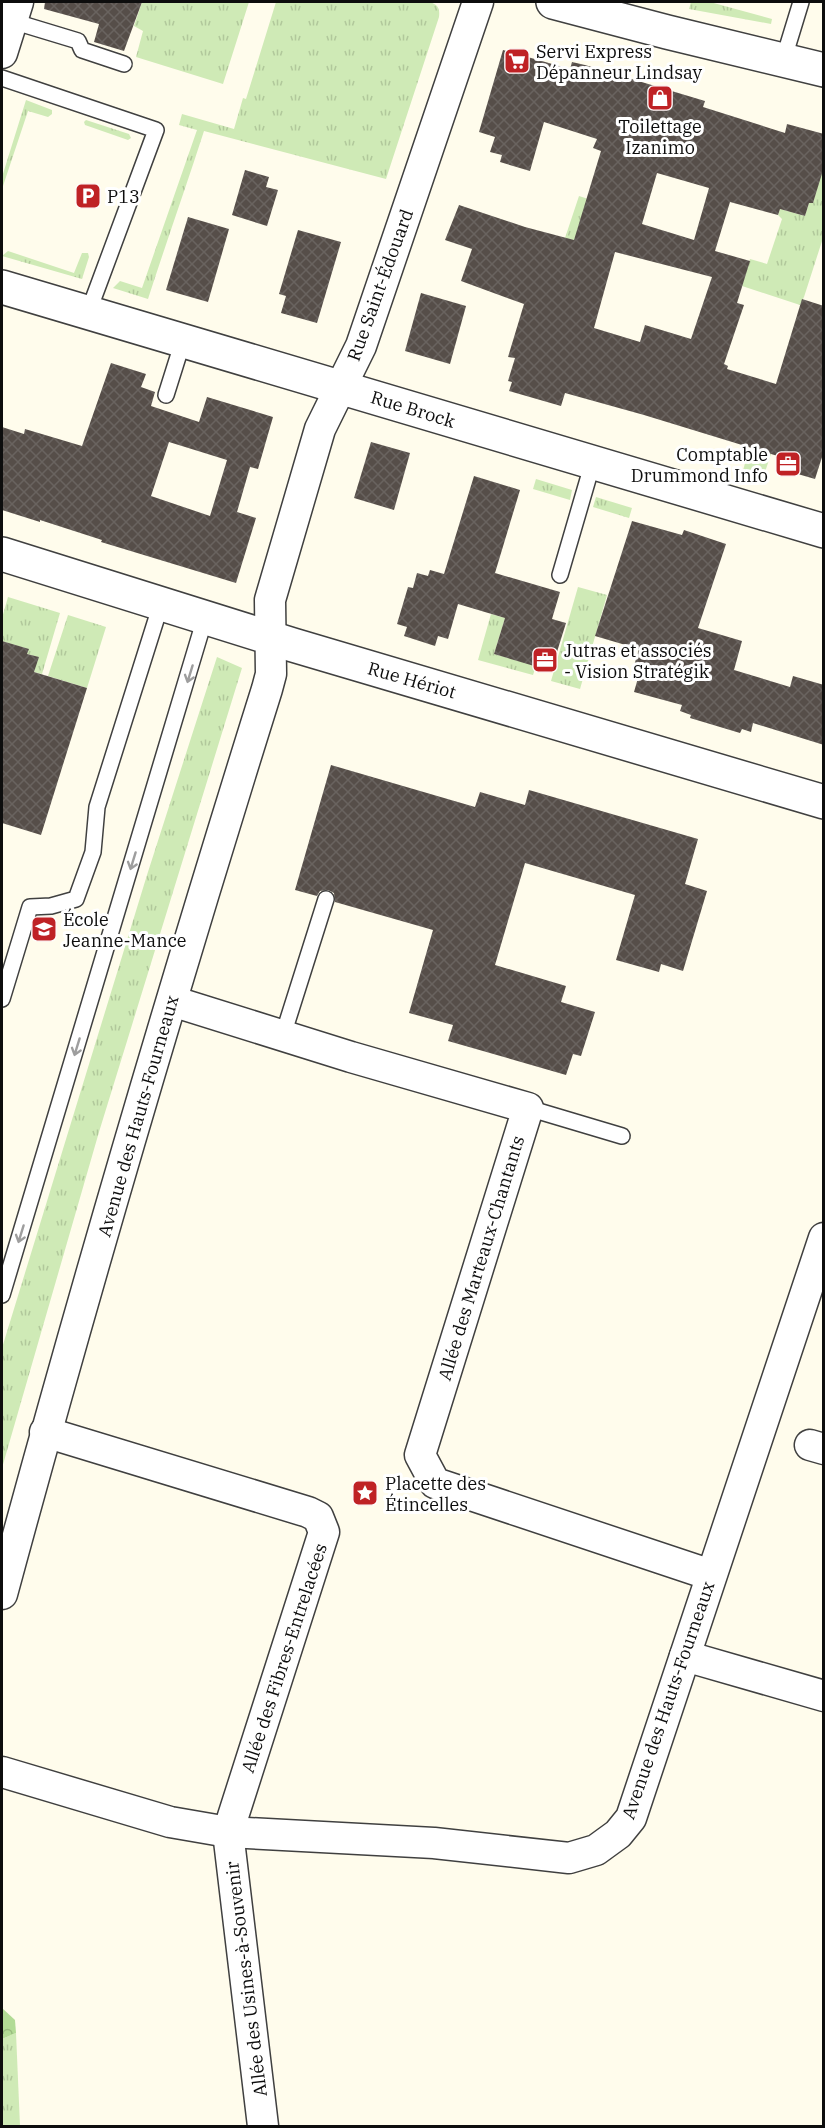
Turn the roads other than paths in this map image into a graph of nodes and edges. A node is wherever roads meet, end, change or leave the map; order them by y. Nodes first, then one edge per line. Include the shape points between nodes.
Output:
1 (478, 2) edge
2 (553, 2) edge
3 (801, 2) edge
4 (12, 11) edge
5 (2, 53) edge
6 (783, 60) junction
7 (124, 64) dead end
8 (824, 70) edge
9 (2, 78) edge
10 (2, 287) edge
11 (88, 313) junction
12 (183, 341) junction
13 (340, 387) junction
14 (166, 395) dead end
15 (593, 462) junction
16 (824, 531) edge
17 (2, 554) edge
18 (560, 575) dead end
19 (161, 604) junction
20 (205, 618) junction
21 (270, 638) junction
22 (824, 802) edge
23 (326, 899) dead end
24 (2, 999) edge
25 (172, 1000) junction
26 (283, 1035) junction
27 (528, 1108) junction
28 (622, 1136) dead end
29 (824, 1238) edge
30 (2, 1295) edge
31 (45, 1432) junction
32 (711, 1575) junction
33 (2, 1594) edge
34 (685, 1656) junction
35 (824, 1696) edge
36 (2, 1772) edge
37 (228, 1832) junction
38 (263, 2127) edge

1 - 13 street, Rue Saint-Édouard via 361,346
2 - 6 street
3 - 6 lane
4 - 5 street
4 - 7 lane via 78,41 82,50
6 - 8 street
9 - 11 lane via 156,130
10 - 11 street, Rue Brock
11 - 12 street, Rue Brock
12 - 13 street, Rue Brock
12 - 14 lane
13 - 15 street, Rue Brock
13 - 21 street, Rue Saint-Édouard via 320,429 274,585
15 - 16 street, Rue Brock
15 - 18 lane
17 - 19 street, Rue Hériot
19 - 20 street, Rue Hériot
19 - 24 lane via 97,807 93,852 76,899 30,907
20 - 21 street, Rue Hériot
20 -> 30 lane
21 - 22 street, Rue Hériot
21 - 25 street, Avenue des Hauts-Fourneaux via 271,674
23 - 26 lane
25 - 26 street
25 - 31 street, Avenue des Hauts-Fourneaux
26 - 27 street
27 - 28 lane
27 - 32 street, Allée des Marteaux-Chantants via 420,1455 423,1463 435,1483
29 - 32 street, Avenue des Hauts-Fourneaux
31 - 33 street, Avenue des Hauts-Fourneaux
31 - 37 street, Allée des Fibres-Entrelacées via 318,1517 324,1532
32 - 34 street, Avenue des Hauts-Fourneaux
34 - 35 street
34 - 37 street, Avenue des Hauts-Fourneaux via 631,1818 618,1834 596,1850 569,1858 434,1843
36 - 37 street, Avenue des Hauts-Fourneaux via 170,1822
37 - 38 street, Allée des Usines-à-Souvenir

